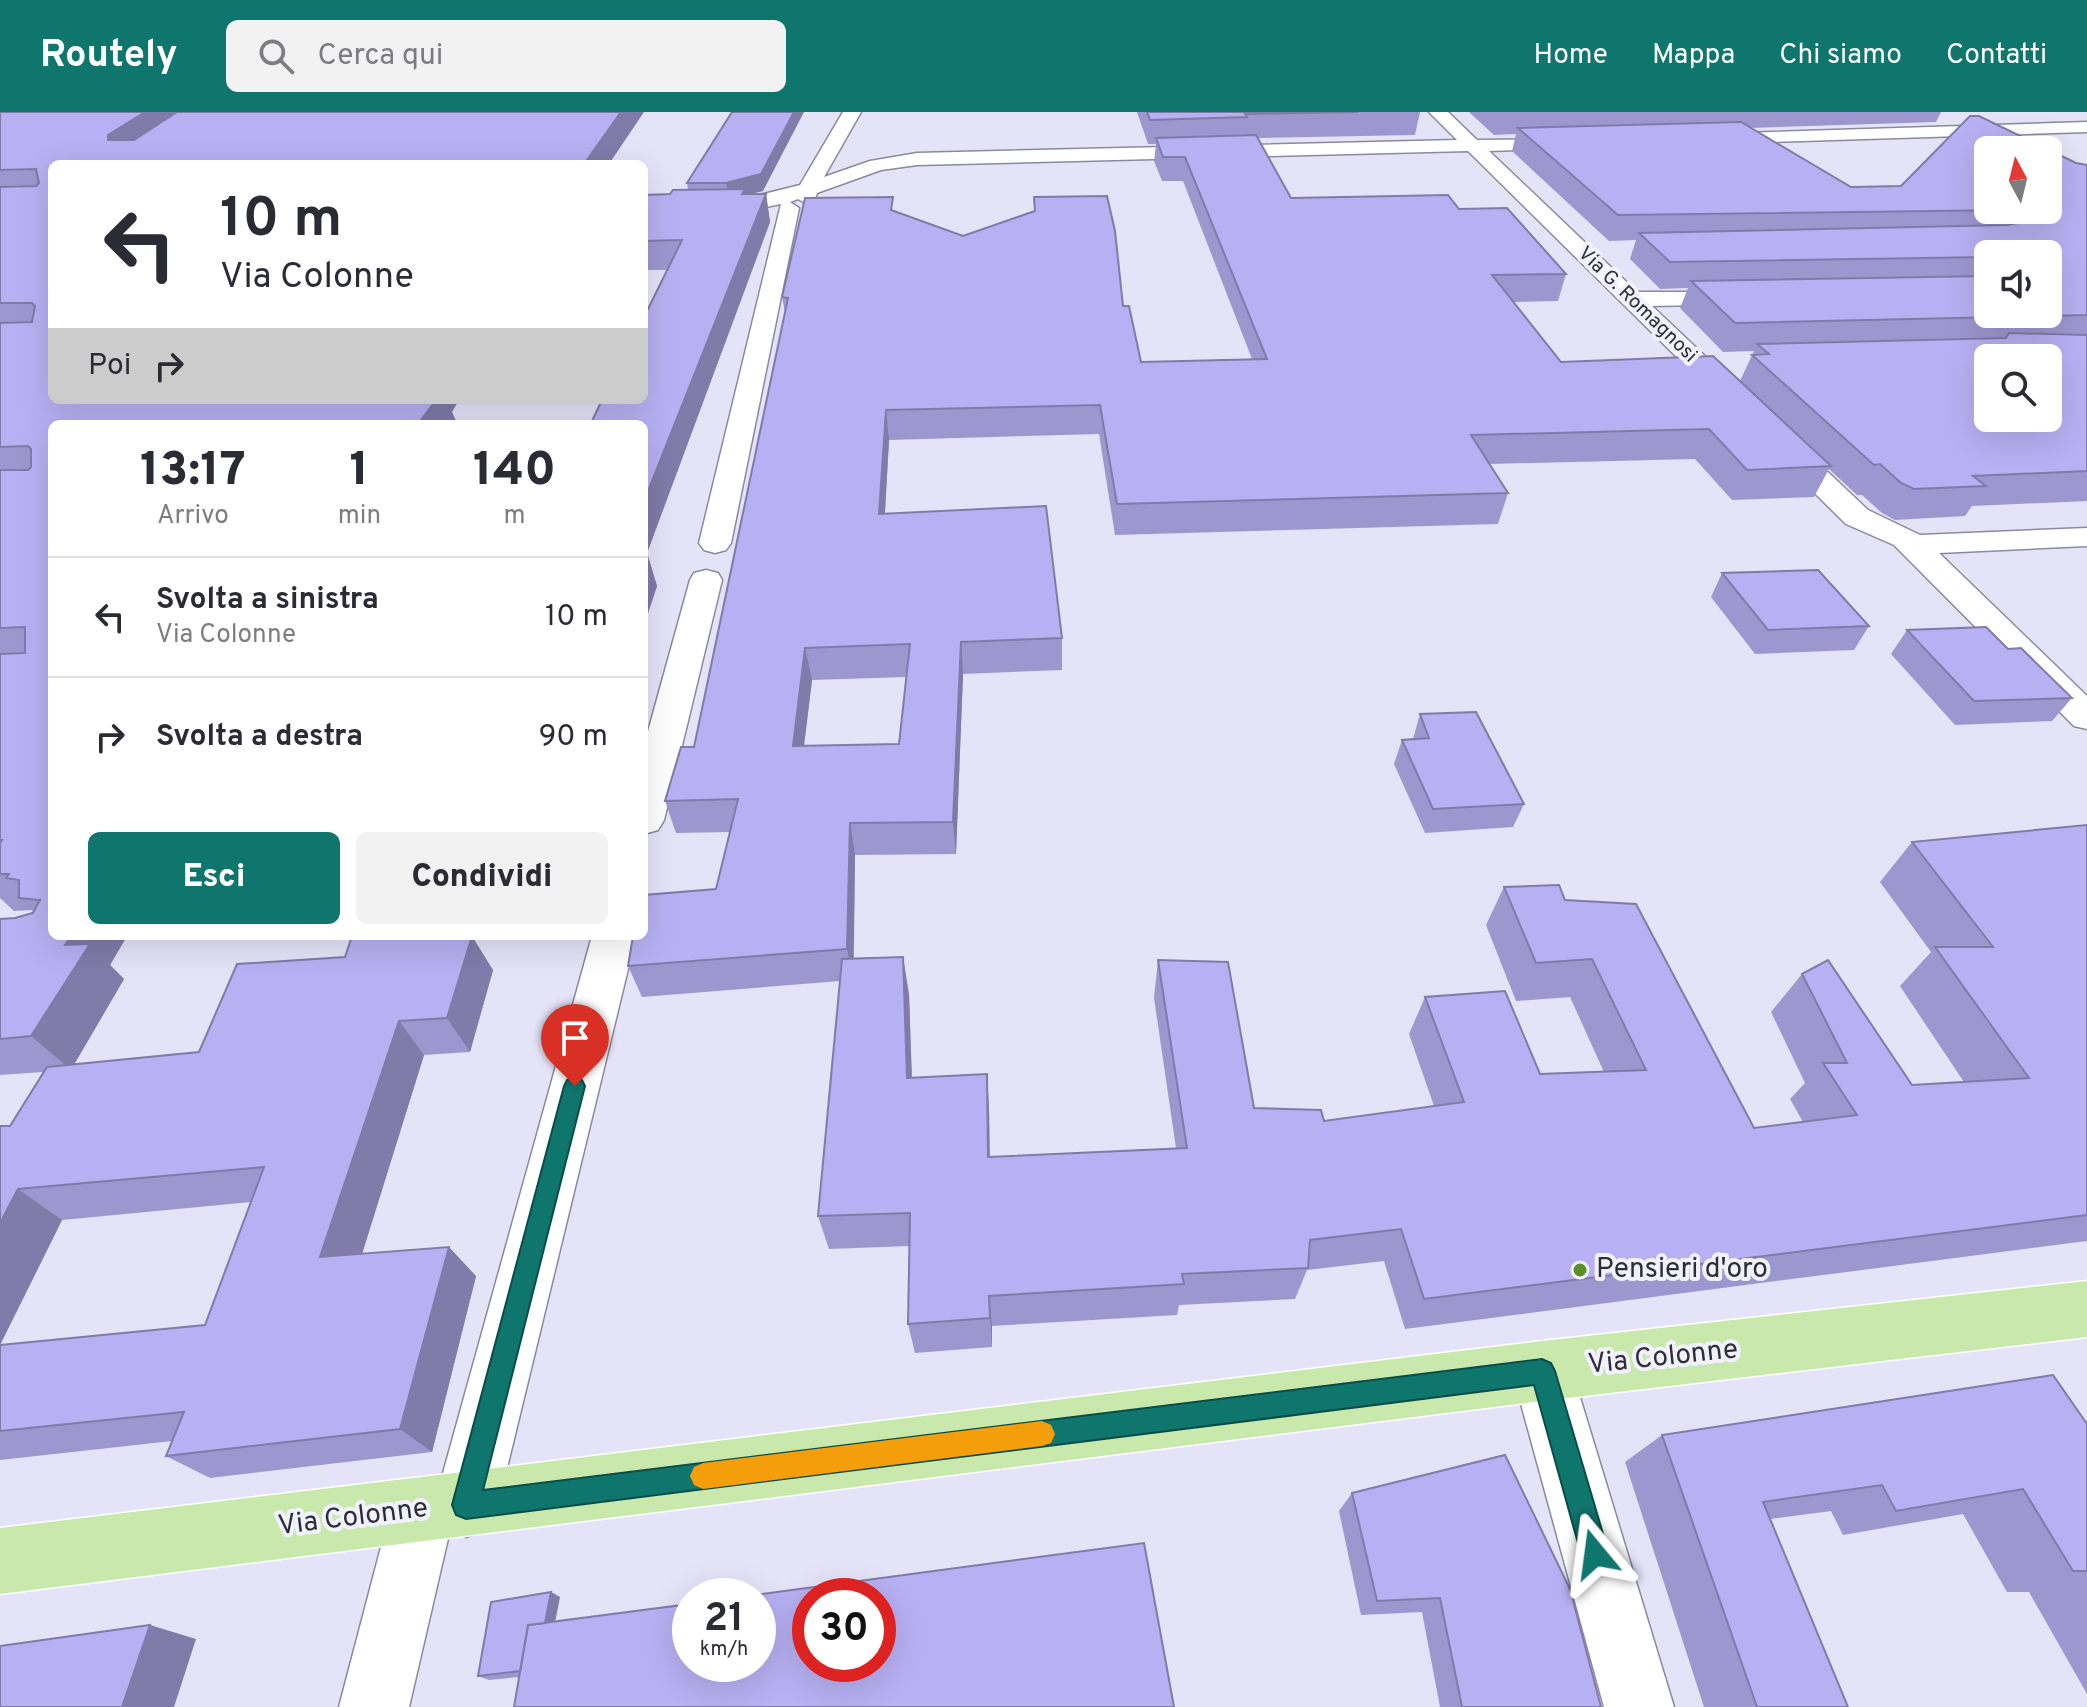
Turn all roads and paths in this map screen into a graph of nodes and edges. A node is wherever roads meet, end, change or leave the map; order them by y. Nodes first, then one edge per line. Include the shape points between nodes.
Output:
1 (852, 112) edge
2 (1438, 112) edge
3 (2087, 127) edge
4 (1689, 139) edge
5 (1588, 142) edge
6 (1472, 146) junction
7 (831, 151) junction
8 (981, 159) junction
9 (894, 162) junction
10 (911, 174) junction
11 (828, 181) junction
12 (855, 191) junction
13 (801, 201) junction
14 (723, 208) edge
15 (1613, 250) edge
16 (1581, 251) junction
17 (1771, 297) edge
18 (1631, 299) junction
19 (1728, 362) dead end
20 (1697, 363) junction
21 (2087, 537) edge
22 (715, 543) dead end
23 (1913, 545) junction
24 (706, 580) dead end
25 (2087, 717) edge
26 (648, 805) edge
27 (613, 940) edge
28 (2087, 1309) edge
29 (1542, 1371) junction
30 (444, 1507) junction
31 (0, 1561) edge
32 (374, 1707) edge
33 (1639, 1707) edge

1 - 7 street
2 - 6 street, Via G. Romagnosi
3 - 4 street
5 - 6 street
6 - 8 street
6 - 16 street, Via G. Romagnosi
7 - 9 street
7 - 13 street
8 - 9 street
8 - 10 street
9 - 10 street
9 - 11 street
10 - 12 street
11 - 12 street
11 - 13 street
12 - 13 street
13 - 14 street
13 - 22 street
15 - 16 street
16 - 18 street, Via G. Romagnosi
17 - 18 street
18 - 20 street, Via G. Romagnosi
19 - 20 street
20 - 23 street, Via G. Romagnosi via 1857,517
21 - 23 street
23 - 25 street, Via G. Romagnosi
24 - 26 street
27 - 30 street
28 - 29 main road, Via Colonne
29 - 30 main road, Via Colonne
29 - 33 street
30 - 31 main road, Via Colonne
30 - 32 street

